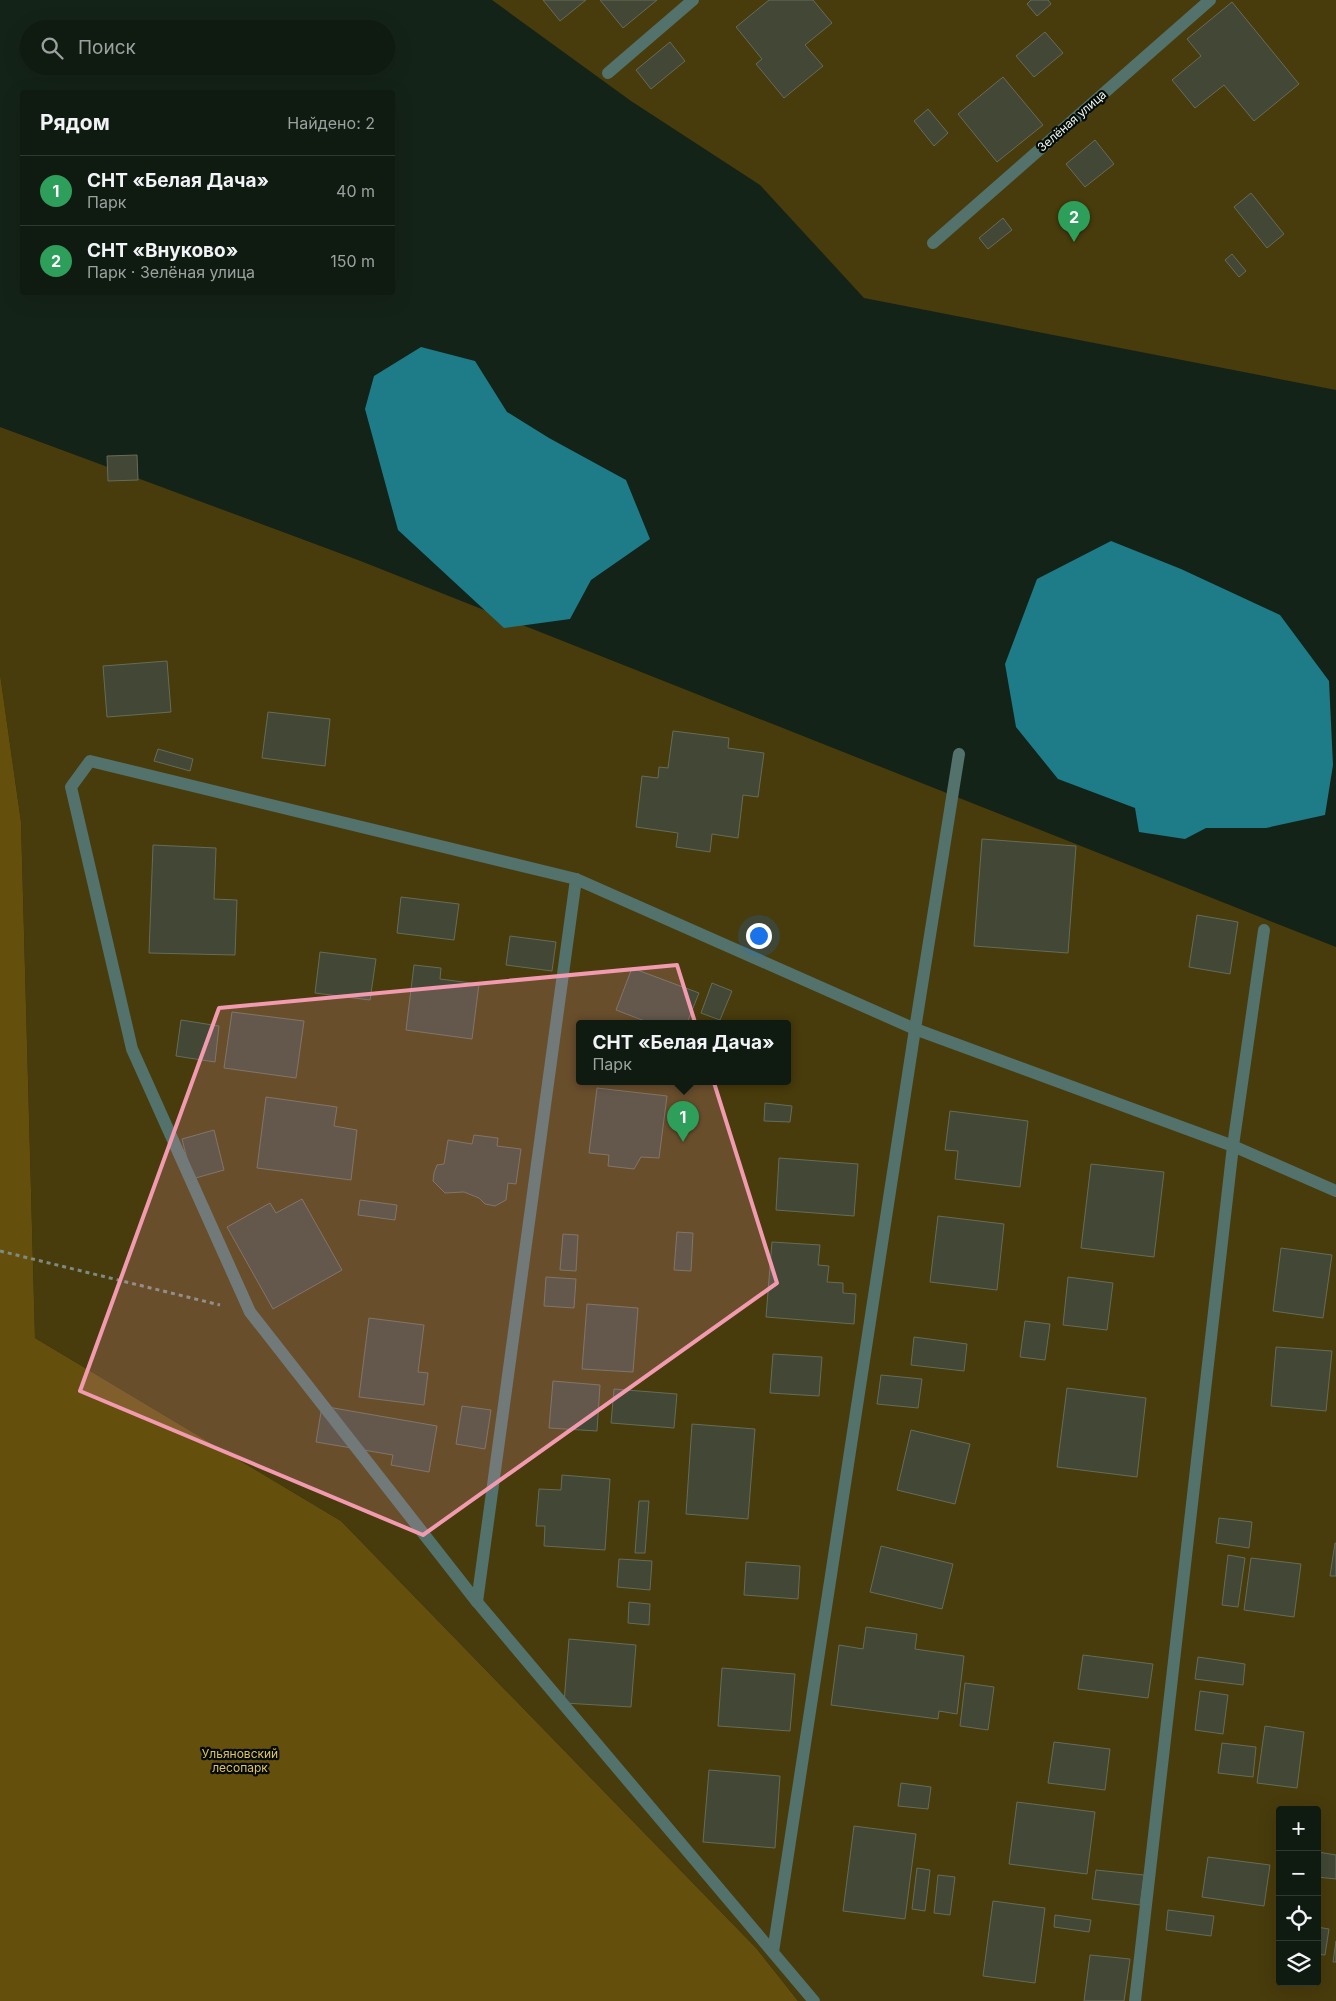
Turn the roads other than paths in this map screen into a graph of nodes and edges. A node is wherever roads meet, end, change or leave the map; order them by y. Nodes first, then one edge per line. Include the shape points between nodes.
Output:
1 (693, 0) edge
2 (1210, 0) edge
3 (608, 73) dead end
4 (933, 243) dead end
5 (960, 754) dead end
6 (576, 879) junction
7 (1264, 930) dead end
8 (914, 1029) junction
9 (1232, 1146) junction
10 (1336, 1191) edge
11 (477, 1602) junction
12 (773, 1952) junction
13 (814, 2001) edge
14 (1135, 2001) edge

1 - 3 street
2 - 4 street, Зелёная улица
5 - 8 street
6 - 8 street
6 - 11 street
6 - 11 street via 90,761 71,787 132,1049 250,1312
7 - 9 street
8 - 9 street
8 - 12 street
9 - 10 street
9 - 14 street
11 - 12 street
12 - 13 street

